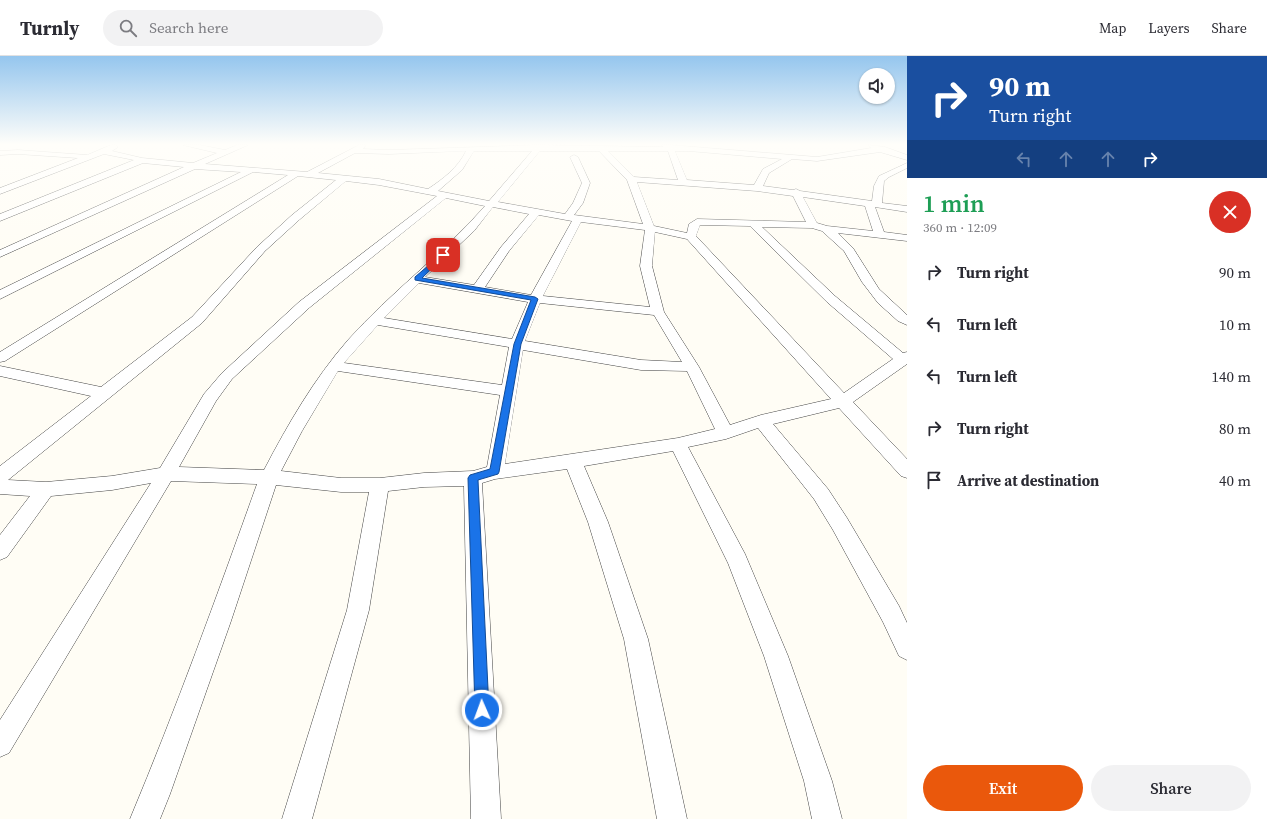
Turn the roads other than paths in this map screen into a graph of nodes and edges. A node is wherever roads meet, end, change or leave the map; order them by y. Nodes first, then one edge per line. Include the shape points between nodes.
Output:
1 (0, 181) edge
2 (28, 181) edge
3 (92, 181) edge
4 (162, 181) edge
5 (230, 181) edge
6 (287, 181) edge
7 (341, 181) edge
8 (367, 181) edge
9 (444, 181) edge
10 (511, 181) edge
11 (585, 181) edge
12 (632, 181) edge
13 (659, 181) edge
14 (761, 181) edge
15 (880, 181) edge
16 (683, 182) joint
17 (22, 183) junction
18 (757, 188) junction
19 (0, 191) edge
20 (430, 192) junction
21 (796, 192) junction
22 (444, 195) junction
23 (491, 204) junction
24 (873, 205) junction
25 (907, 209) edge
26 (537, 212) junction
27 (0, 218) edge
28 (573, 218) junction
29 (752, 223) junction
30 (813, 225) junction
31 (650, 228) junction
32 (826, 229) junction
33 (879, 234) junction
34 (691, 237) junction
35 (907, 238) edge
36 (0, 254) edge
37 (417, 279) junction
38 (477, 290) junction
39 (0, 295) edge
40 (535, 299) junction
41 (658, 312) junction
42 (376, 321) junction
43 (907, 321) edge
44 (517, 344) junction
45 (0, 358) edge
46 (905, 358) edge
47 (334, 366) junction
48 (692, 367) junction
49 (0, 371) edge
50 (509, 391) junction
51 (103, 393) junction
52 (844, 401) junction
53 (761, 421) junction
54 (726, 434) junction
55 (678, 444) junction
56 (901, 455) edge
57 (573, 461) junction
58 (907, 470) edge
59 (166, 474) junction
60 (484, 475) junction
61 (0, 476) edge
62 (270, 477) junction
63 (380, 485) junction
64 (0, 487) edge
65 (46, 489) junction
66 (0, 551) edge
67 (907, 648) edge
68 (0, 744) edge
69 (145, 819) edge
70 (297, 819) edge
71 (486, 819) edge
72 (672, 819) edge
73 (827, 819) edge

1 - 17 street
2 - 17 street
3 - 27 street
4 - 36 street
5 - 39 street
6 - 45 street
7 - 51 street via 249,261 197,320
8 - 20 street
9 - 20 street
10 - 23 street
11 - 28 street
12 - 31 street
13 - 16 street
14 - 18 street
15 - 24 street
16 - 18 street
17 - 19 street
18 - 21 street
20 - 22 street
21 - 24 street
21 - 30 street
22 - 23 street
22 - 59 street via 304,305 227,376 210,398
23 - 26 street
23 - 37 street via 470,229
24 - 25 street
24 - 33 street
26 - 28 street
26 - 38 street via 490,267
28 - 31 street
28 - 40 street
29 - 30 street
29 - 34 street via 697,222 693,226
29 - 46 street via 831,299
30 - 32 street
31 - 34 street
31 - 41 street via 646,266
32 - 33 street
32 - 43 street via 849,250 876,293
33 - 35 street
34 - 52 street
37 - 38 street
37 - 42 street
38 - 40 street
40 - 41 street
40 - 44 street
41 - 48 street
42 - 44 street
42 - 47 street
44 - 48 street via 641,365
44 - 50 street
46 - 52 street
47 - 50 street
47 - 62 street via 294,429
48 - 54 street
49 - 51 street
50 - 60 street
51 - 61 street
52 - 53 street
52 - 56 street
53 - 54 street
53 - 67 street via 821,494 891,614
54 - 55 street
55 - 57 street
55 - 73 street via 738,561 776,656 818,781
56 - 58 street
57 - 60 street
57 - 72 street via 602,536 636,638
59 - 62 street
59 - 65 street via 112,483
59 - 68 street
60 - 63 street
60 - 71 street
62 - 63 street via 341,485
62 - 69 street via 220,621
63 - 70 street via 358,610
64 - 65 street
65 - 66 street

